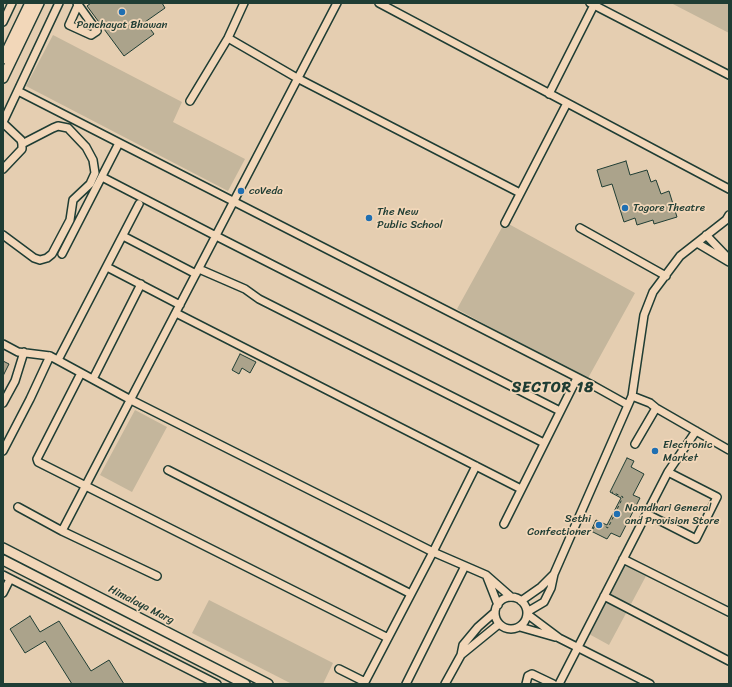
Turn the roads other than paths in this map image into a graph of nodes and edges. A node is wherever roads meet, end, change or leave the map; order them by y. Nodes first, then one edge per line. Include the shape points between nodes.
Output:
1 (12, 3) edge
2 (30, 3) edge
3 (39, 3) edge
4 (59, 3) edge
5 (244, 3) edge
6 (337, 3) edge
7 (379, 3) edge
8 (592, 4) edge
9 (3, 22) edge
10 (228, 38) junction
11 (3, 59) edge
12 (729, 75) edge
13 (3, 78) edge
14 (297, 78) junction
15 (18, 91) junction
16 (549, 94) junction
17 (190, 100) dead end
18 (567, 103) junction
19 (3, 123) edge
20 (119, 143) junction
21 (22, 144) junction
22 (3, 169) edge
23 (102, 177) junction
24 (729, 189) edge
25 (520, 193) junction
26 (234, 201) junction
27 (139, 204) dead end
28 (728, 218) edge
29 (505, 222) dead end
30 (580, 228) dead end
31 (3, 235) edge
32 (706, 235) junction
33 (123, 236) junction
34 (216, 236) junction
35 (697, 243) junction
36 (62, 254) dead end
37 (729, 261) edge
38 (107, 266) junction
39 (198, 272) junction
40 (666, 276) junction
41 (141, 284) junction
42 (180, 305) junction
43 (176, 313) junction
44 (3, 344) edge
45 (24, 352) junction
46 (50, 356) junction
47 (58, 360) junction
48 (81, 372) junction
49 (577, 378) junction
50 (93, 379) junction
51 (632, 396) junction
52 (131, 400) junction
53 (3, 404) edge
54 (628, 405) junction
55 (656, 408) junction
56 (560, 411) junction
57 (696, 432) junction
58 (544, 442) junction
59 (635, 444) dead end
60 (3, 448) edge
61 (729, 450) edge
62 (476, 466) junction
63 (168, 470) dead end
64 (668, 472) junction
65 (86, 486) junction
66 (521, 489) junction
67 (18, 508) dead end
68 (646, 514) junction
69 (504, 524) dead end
70 (62, 531) junction
71 (3, 548) edge
72 (433, 552) junction
73 (623, 559) junction
74 (3, 560) edge
75 (465, 566) junction
76 (554, 574) junction
77 (3, 575) edge
78 (486, 575) junction
79 (156, 576) dead end
80 (10, 579) junction
81 (3, 594) edge
82 (411, 594) junction
83 (604, 596) junction
84 (511, 597) junction
85 (521, 601) junction
86 (496, 609) junction
87 (729, 612) edge
88 (527, 613) junction
89 (499, 624) junction
90 (520, 627) junction
91 (388, 638) junction
92 (559, 638) junction
93 (578, 647) junction
94 (461, 655) junction
95 (729, 661) edge
96 (339, 669) dead end
97 (216, 684) edge
98 (245, 684) edge
99 (268, 684) edge
100 (406, 684) edge
101 (445, 684) edge
102 (526, 684) edge
103 (552, 684) edge
104 (559, 684) edge
105 (650, 684) edge

1 - 9 street
2 - 11 main road
3 - 13 main road
4 - 15 street
5 - 10 street
6 - 14 street
7 - 16 street
8 - 12 street
8 - 16 street
10 - 14 street
10 - 17 street
14 - 25 street
14 - 26 street
15 - 19 street
15 - 20 street
16 - 18 street
18 - 24 street
18 - 25 street
19 - 21 street
20 - 23 street
20 - 26 street
21 - 22 street via 22,149
21 - 31 street via 58,126 68,128 86,147 93,160 95,174 90,184 74,200 70,220 52,254 47,258 34,258
23 - 34 street
23 - 36 street
25 - 29 street
26 - 34 street
26 - 49 street
27 - 33 street
28 - 32 street
30 - 40 street
32 - 35 street
32 - 37 street
33 - 38 street
33 - 39 street
34 - 39 street
34 - 56 street
35 - 37 street
35 - 40 street via 680,256
38 - 41 street
38 - 47 street
39 - 42 street
39 - 58 street via 244,289 259,299
40 - 51 street via 653,292 644,315
41 - 42 street
41 - 50 street
42 - 43 street
43 - 52 street
43 - 62 street
44 - 45 street via 18,352
45 - 46 street
45 - 53 street via 15,381
46 - 47 street
46 - 60 street
47 - 48 street
48 - 50 street
48 - 65 street via 37,459 38,462
49 - 54 street
49 - 56 street
50 - 52 street
51 - 54 street
51 - 55 street
52 - 65 street
52 - 72 street
54 - 76 street
55 - 57 street
55 - 59 street
56 - 58 street
57 - 61 street
57 - 64 street
58 - 66 street
62 - 66 street
62 - 72 street
63 - 82 street
64 - 68 street
64 - 68 street via 717,497 696,539
65 - 70 street
65 - 91 street
66 - 69 street
67 - 70 street
68 - 73 street
70 - 79 street
71 - 99 main road, Himalaya Marg
72 - 75 street
72 - 82 street
73 - 83 street
73 - 87 street
74 - 98 main road, Himalaya Marg
75 - 78 street
75 - 100 street
76 - 85 street
76 - 88 street via 544,602
77 - 80 street
78 - 84 street
78 - 86 street
80 - 81 street
80 - 97 street
82 - 91 street
83 - 93 street
83 - 95 street
84 - 85 street
84 - 86 street via 506,598
85 - 88 street
86 - 89 street
86 - 94 street via 464,645
88 - 90 street via 524,624
88 - 92 street
89 - 90 street via 511,629
89 - 94 street
90 - 92 street
91 - 96 street via 365,682
92 - 93 street
93 - 104 street
93 - 105 street
94 - 101 street
102 - 103 street via 528,676 532,674

